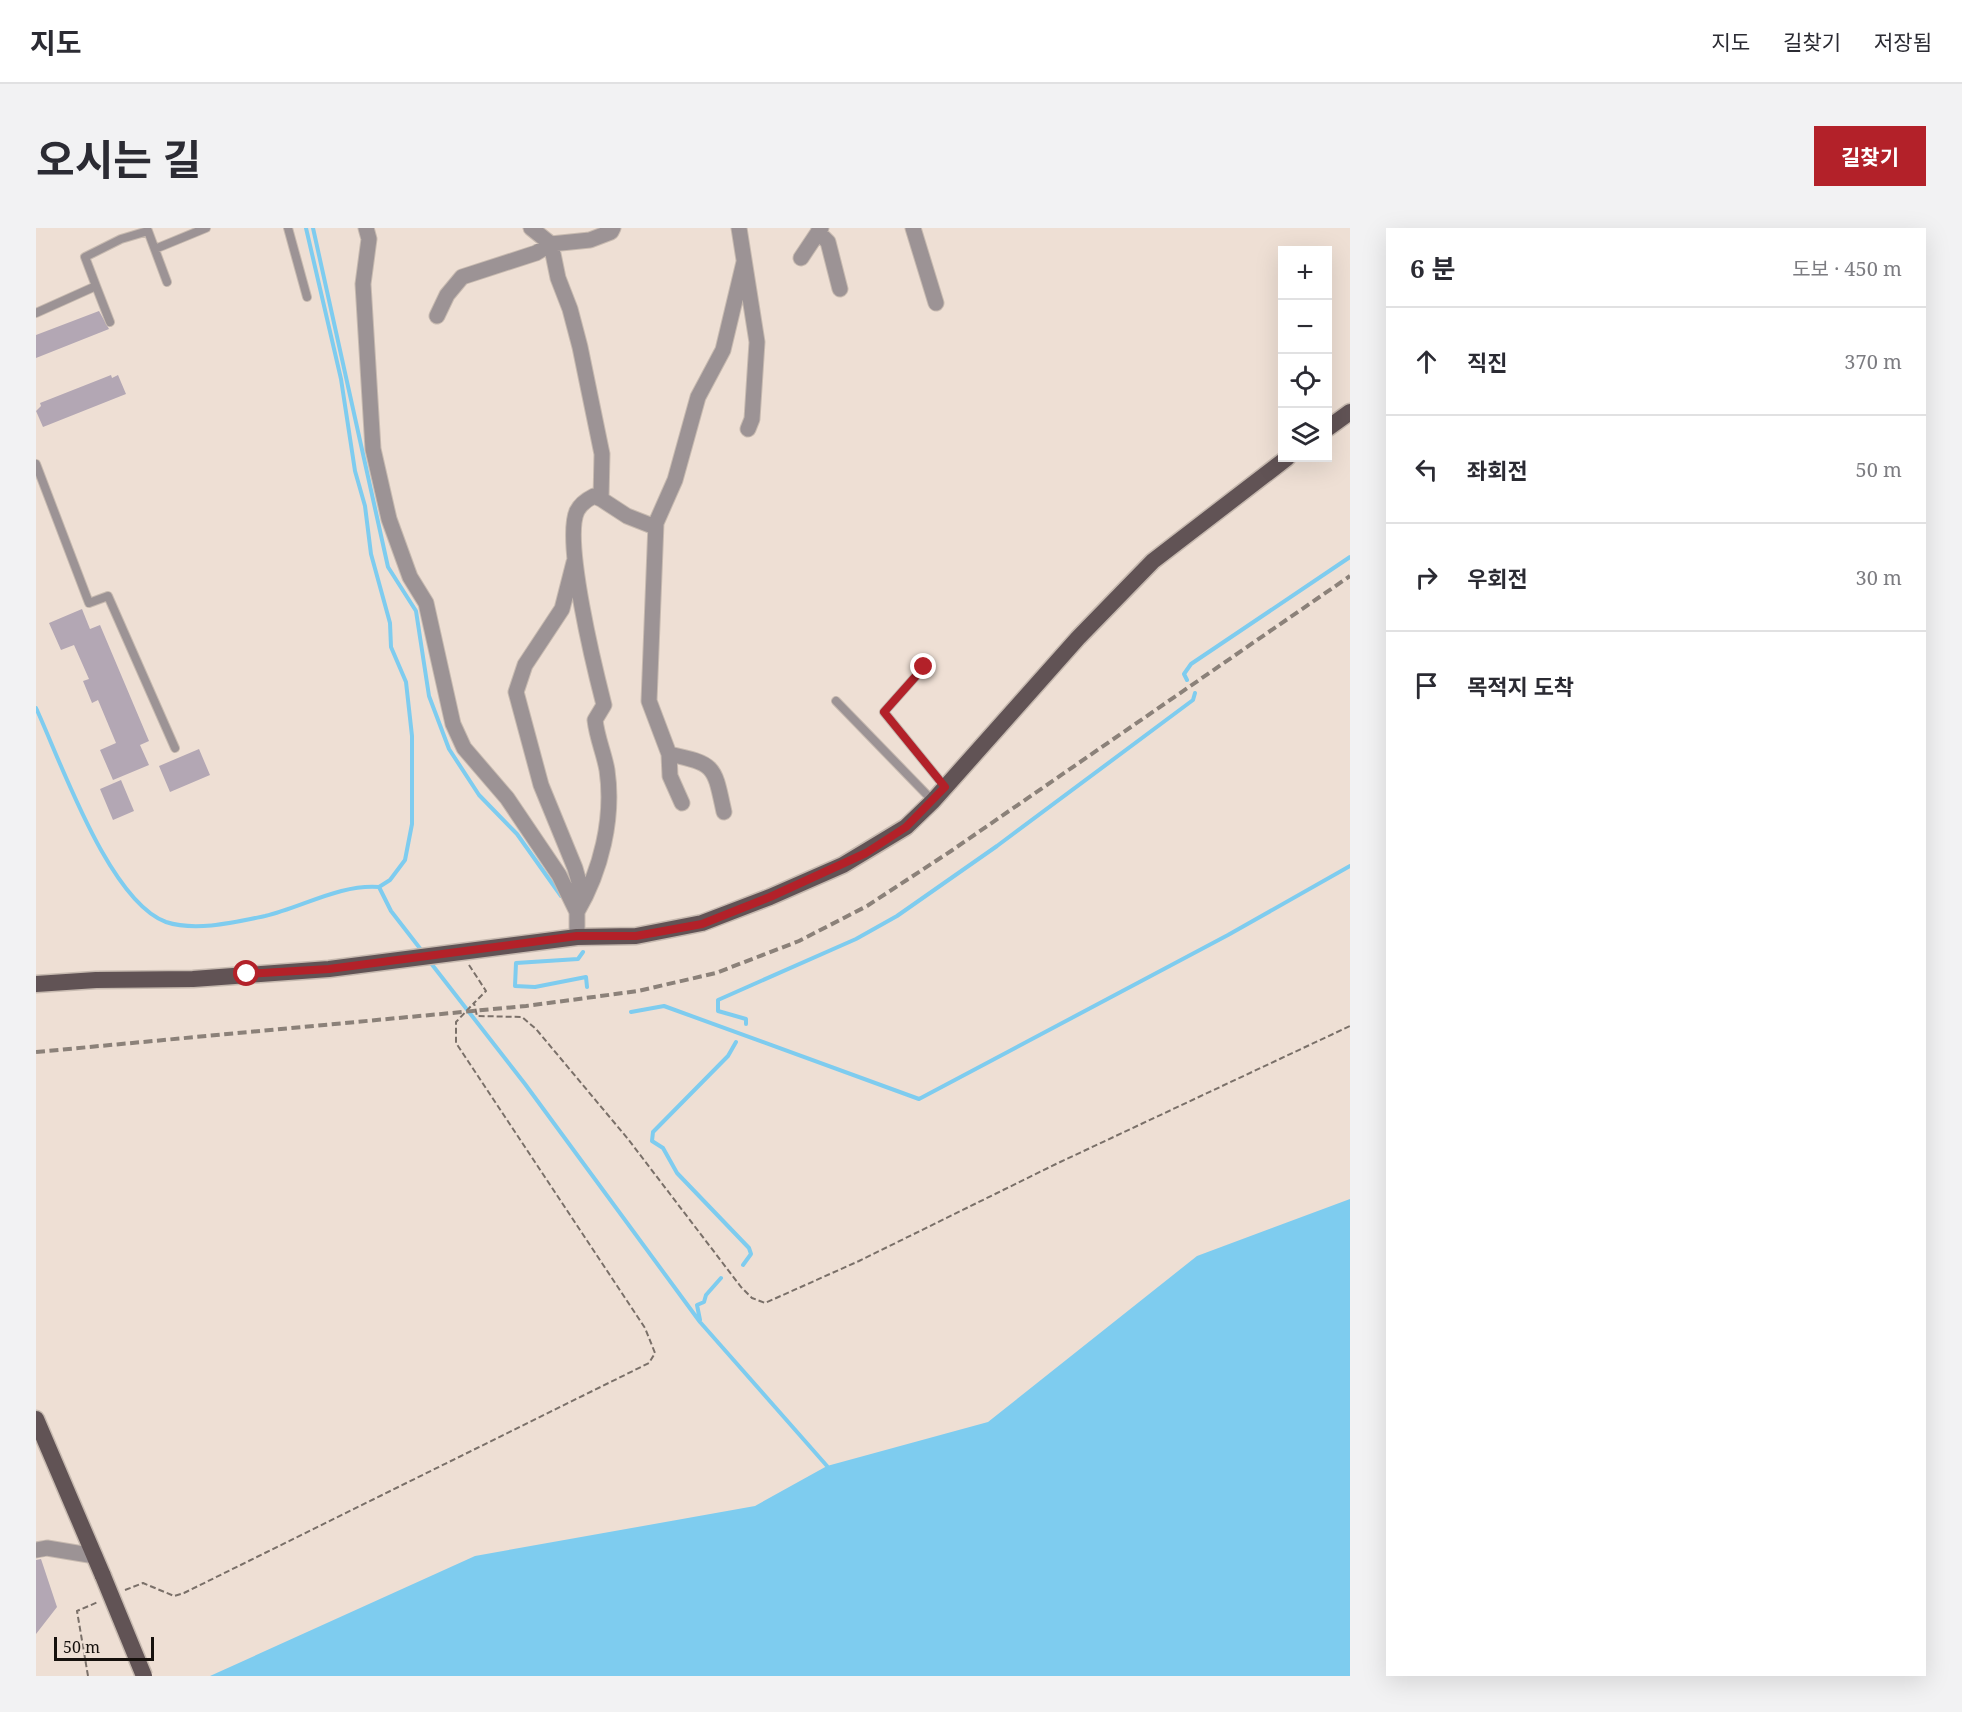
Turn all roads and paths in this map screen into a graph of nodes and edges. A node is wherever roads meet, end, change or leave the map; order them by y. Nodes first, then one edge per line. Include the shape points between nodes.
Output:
1 (206, 228) edge
2 (288, 228) edge
3 (366, 228) edge
4 (531, 228) edge
5 (613, 228) edge
6 (739, 228) edge
7 (913, 228) edge
8 (820, 230) edge
9 (551, 244) junction
10 (155, 249) junction
11 (801, 258) dead end
12 (744, 262) junction
13 (167, 282) dead end
14 (96, 286) junction
15 (840, 289) dead end
16 (308, 297) dead end
17 (936, 303) dead end
18 (36, 313) edge
19 (437, 316) dead end
20 (110, 322) dead end
21 (1350, 411) edge
22 (1332, 425) edge
23 (748, 429) dead end
24 (1282, 462) edge
25 (36, 465) edge
26 (601, 499) junction
27 (656, 527) junction
28 (576, 554) junction
29 (924, 667) dead end
30 (836, 700) dead end
31 (175, 748) dead end
32 (669, 754) junction
33 (945, 787) junction
34 (933, 801) junction
35 (682, 803) dead end
36 (724, 812) dead end
37 (577, 912) junction
38 (577, 936) junction
39 (460, 951) junction
40 (36, 984) edge
41 (474, 1003) junction
42 (1350, 1026) edge
43 (36, 1419) edge
44 (36, 1551) edge
45 (95, 1556) junction
46 (122, 1592) dead end
47 (99, 1601) dead end
48 (88, 1676) edge
49 (144, 1676) edge

1 - 10 lane
2 - 16 lane
3 - 37 street via 369,239 363,284 373,449 389,519 410,577 426,603 453,724 464,747 527,825
4 - 9 street
5 - 9 street via 590,240
6 - 12 street
7 - 17 street
8 - 11 street
8 - 15 street via 828,242
9 - 19 street via 536,253 462,277
9 - 26 street via 580,347 602,454
10 - 13 lane
10 - 14 lane via 148,231 85,257
12 - 23 street via 757,342 752,420
12 - 27 street via 723,350 698,397 675,480
14 - 18 lane
14 - 20 lane
21 - 22 main road
24 - 33 main road via 1153,561 1078,638
25 - 31 lane via 89,603 108,596
26 - 27 street via 627,516
26 - 28 street via 594,496 576,512
27 - 32 street via 649,701
28 - 37 street via 585,630 604,705 595,720 608,784 605,840 591,889
28 - 37 street via 562,609 525,665 516,692 541,785 577,875
29 - 33 lane via 884,712
30 - 34 lane
32 - 35 street via 670,776
32 - 36 street via 709,766 717,778
33 - 34 main road
34 - 38 main road via 906,827 866,853 702,924 636,936
37 - 38 street
38 - 39 main road
39 - 40 main road via 329,969 193,979
39 - 41 path via 486,991
41 - 42 path via 477,1016 522,1017 536,1029 628,1139 741,1287 752,1299 765,1303
41 - 46 path via 456,1022 456,1044 645,1328 655,1353 649,1363 184,1593 174,1596 144,1582
43 - 45 main road
44 - 45 street via 47,1548
45 - 49 main road, bridge
47 - 48 path via 77,1611

